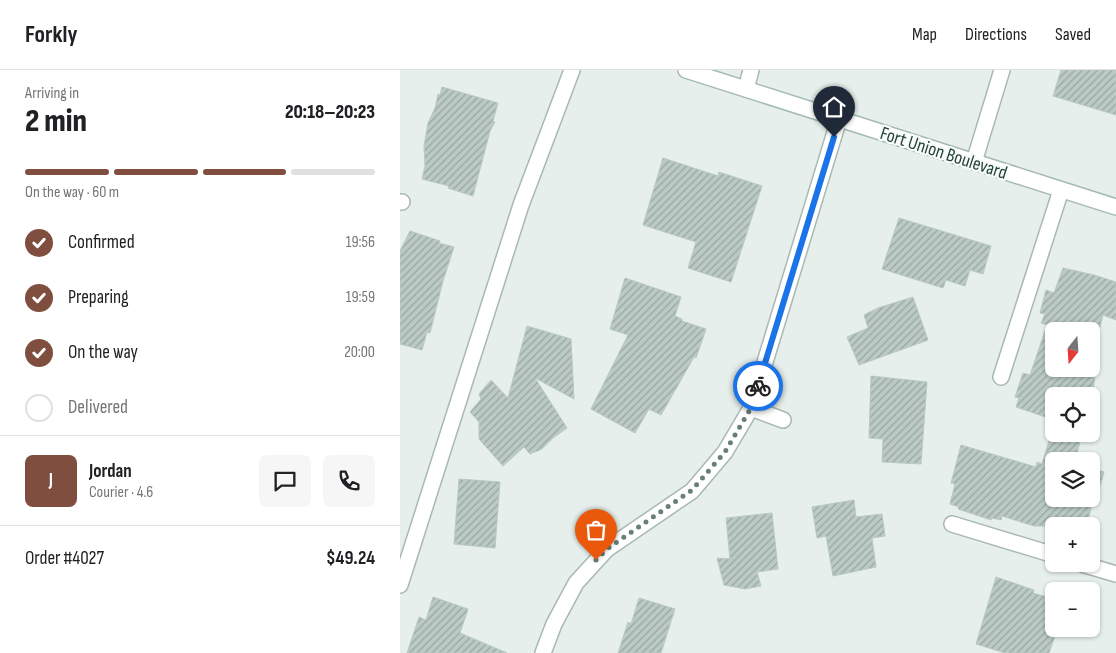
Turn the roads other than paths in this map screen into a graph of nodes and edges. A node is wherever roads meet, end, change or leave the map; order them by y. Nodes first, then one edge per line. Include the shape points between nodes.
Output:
1 (572, 70) edge
2 (686, 70) edge
3 (751, 70) edge
4 (1002, 70) edge
5 (746, 89) junction
6 (839, 119) junction
7 (974, 162) junction
8 (1061, 190) junction
9 (1116, 207) edge
10 (1000, 377) dead end
11 (751, 408) junction
12 (784, 420) dead end
13 (952, 524) dead end
14 (586, 527) dead end
15 (607, 549) junction
16 (1045, 552) edge
17 (1100, 569) edge
18 (1116, 574) edge
19 (400, 585) edge
20 (543, 653) edge

1 - 19 street via 521,205
2 - 5 street, Fort Union Boulevard
3 - 5 street
4 - 7 street
5 - 6 street, Fort Union Boulevard
6 - 7 street, Fort Union Boulevard
6 - 11 street
7 - 8 street, Fort Union Boulevard
8 - 9 street, Fort Union Boulevard
8 - 10 street
11 - 12 street
11 - 15 street via 725,452 692,490
13 - 16 street
14 - 15 street
15 - 20 street via 576,583
17 - 18 street

